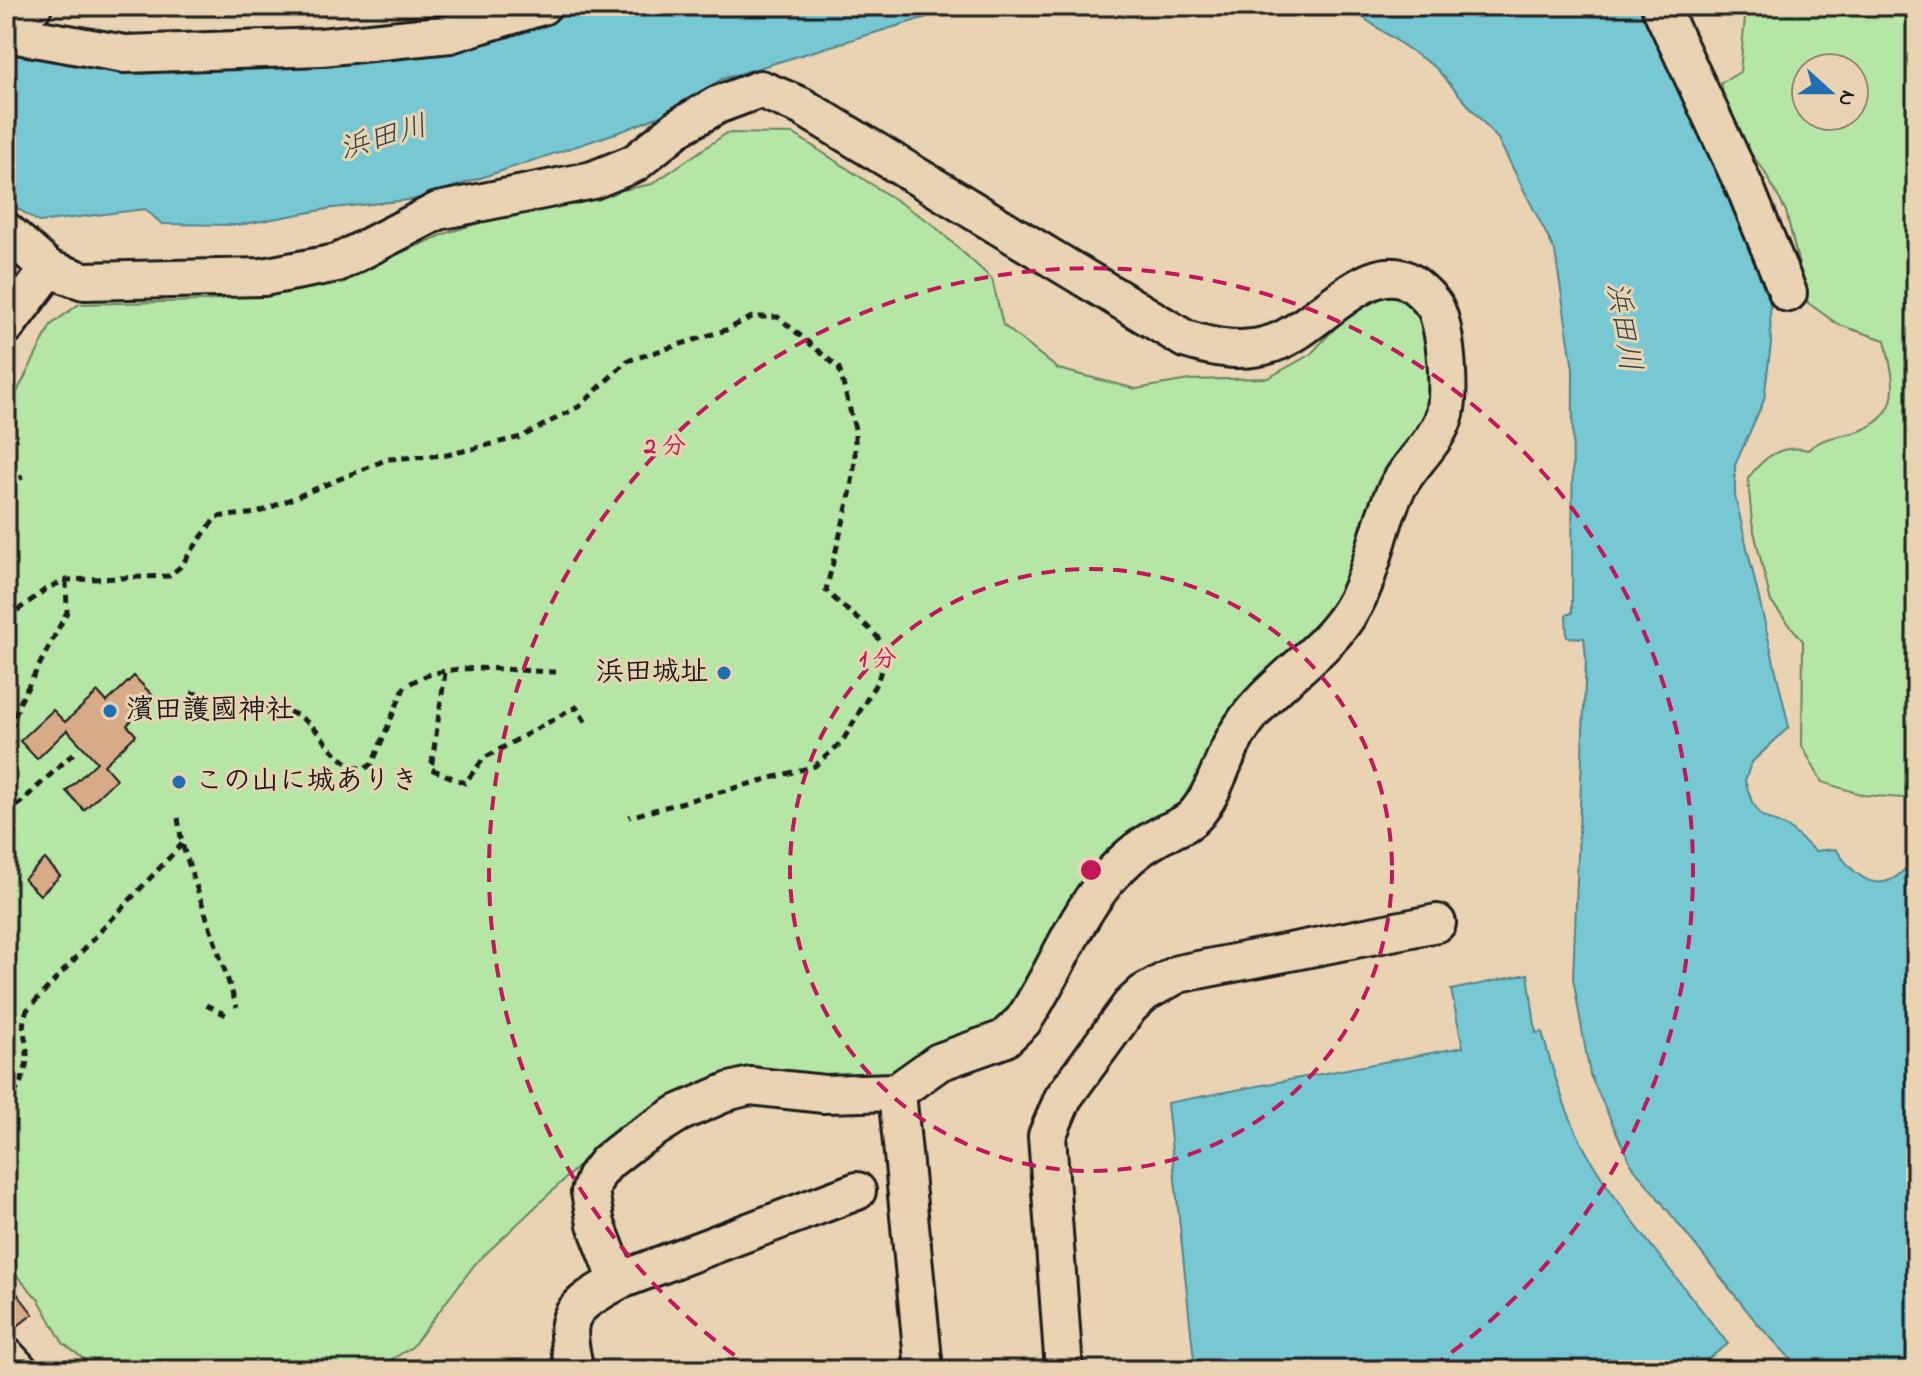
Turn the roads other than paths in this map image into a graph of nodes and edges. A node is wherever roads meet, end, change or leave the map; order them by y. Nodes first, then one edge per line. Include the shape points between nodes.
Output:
1 (19, 6) edge
2 (33, 6) edge
3 (542, 6) edge
4 (1660, 6) edge
5 (6, 9) edge
6 (6, 33) edge
7 (6, 231) edge
8 (49, 269) junction
9 (1788, 293) dead end
10 (6, 326) edge
11 (1437, 923) dead end
12 (897, 1092) junction
13 (857, 1191) dead end
14 (618, 1281) junction
15 (6, 1356) edge
16 (19, 1370) edge
17 (575, 1370) edge
18 (924, 1370) edge
19 (1064, 1370) edge

1 - 2 street
1 - 5 street
3 - 6 street via 450,34 321,47 125,54
4 - 9 street
7 - 8 street
8 - 10 street
8 - 12 street via 97,282 263,277 315,270 438,211 614,172 717,105 760,89 801,106 1185,339 1212,348 1271,345 1298,333 1374,277 1406,280 1421,291 1435,307 1441,331 1447,405 1443,420 1396,489 1363,587 1346,618 1242,726 1197,813 1128,856 1104,883 1023,1021 1004,1039 939,1062
11 - 19 street via 1178,974 1130,1006 1063,1098 1047,1136
12 - 14 street via 824,1094 750,1086 679,1113 631,1143 607,1162 590,1192
12 - 18 street
13 - 14 street
14 - 17 street via 571,1313
15 - 16 street

